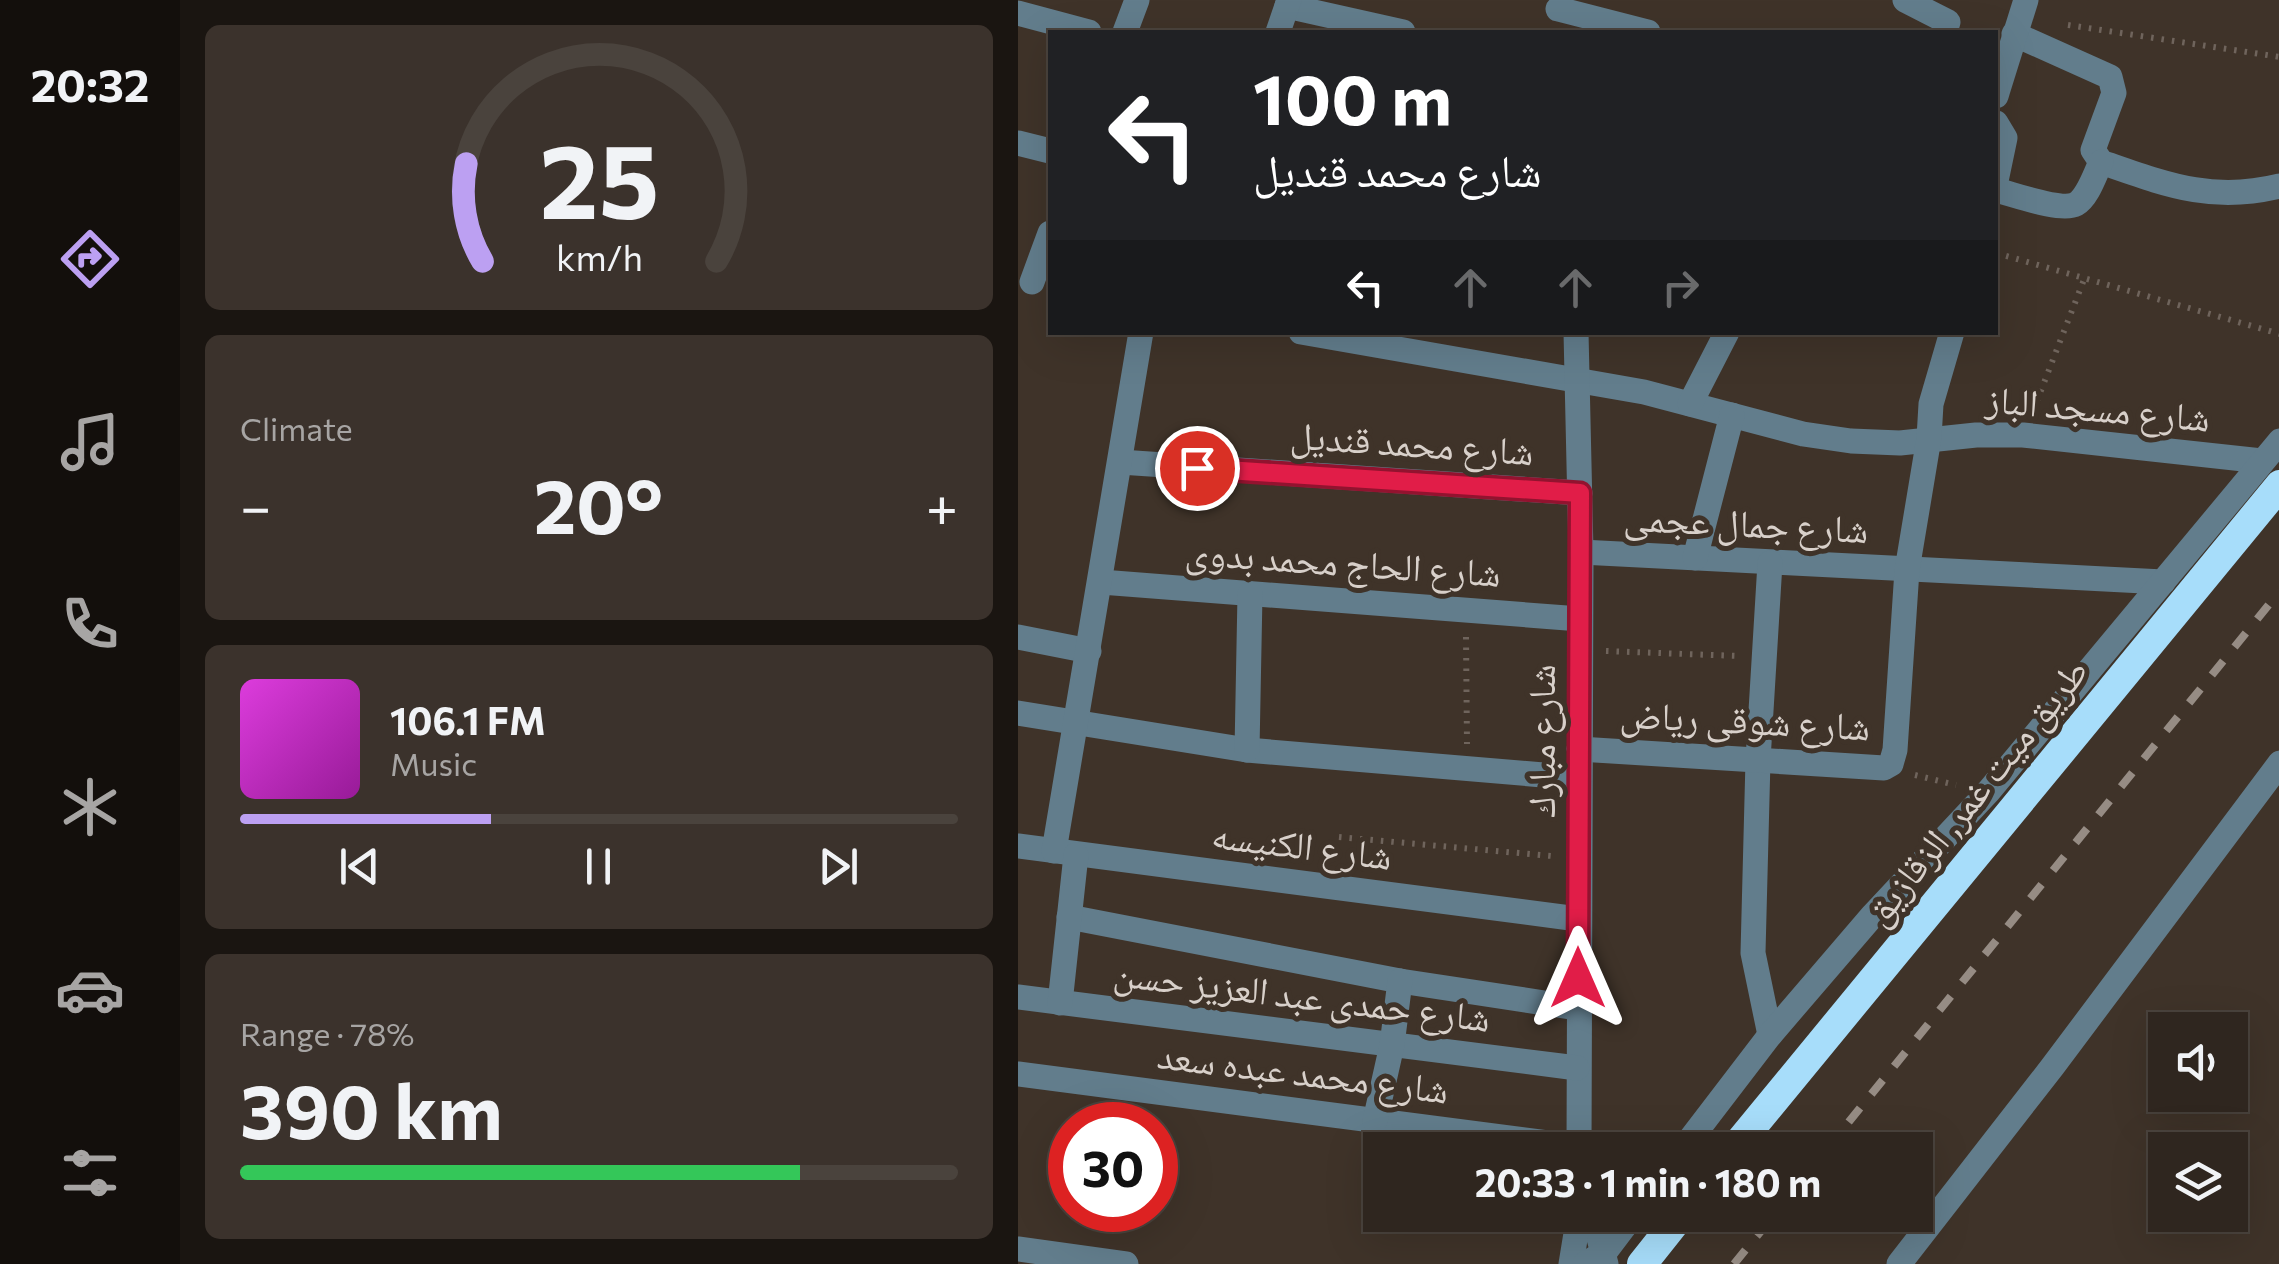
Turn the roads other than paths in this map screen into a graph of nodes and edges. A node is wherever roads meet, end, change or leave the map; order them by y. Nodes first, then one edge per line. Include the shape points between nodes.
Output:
1 (1137, 0) edge
2 (1905, 0) edge
3 (1288, 3) edge
4 (1018, 14) edge
5 (1559, 14) edge
6 (2020, 17) edge
7 (1081, 30) edge
8 (1125, 30) edge
9 (1279, 30) edge
10 (1394, 30) edge
11 (1638, 30) edge
12 (1946, 30) edge
13 (1998, 89) edge
14 (1998, 126) edge
15 (1018, 143) edge
16 (1048, 150) edge
17 (2100, 162) junction
18 (1998, 172) edge
19 (2280, 186) edge
20 (1998, 190) edge
21 (1048, 239) edge
22 (1034, 282) edge
23 (1141, 335) edge
24 (1336, 335) edge
25 (1576, 335) edge
26 (1726, 335) edge
27 (1951, 335) edge
28 (1406, 341) edge
29 (1579, 382) junction
30 (1690, 404) junction
31 (1732, 415) junction
32 (1929, 438) junction
33 (2280, 441) edge
34 (1120, 462) junction
35 (2271, 473) edge
36 (1580, 493) junction
37 (1582, 552) junction
38 (1695, 558) junction
39 (1770, 563) junction
40 (1907, 570) junction
41 (1100, 582) junction
42 (2163, 582) junction
43 (1250, 594) junction
44 (1580, 619) junction
45 (1018, 637) edge
46 (1089, 651) junction
47 (1018, 713) edge
48 (1077, 724) junction
49 (1579, 749) junction
50 (1246, 750) junction
51 (1758, 760) junction
52 (2280, 763) edge
53 (1579, 778) junction
54 (1018, 846) edge
55 (1065, 853) junction
56 (1070, 917) junction
57 (1578, 919) junction
58 (1400, 981) junction
59 (1018, 997) edge
60 (1060, 1003) junction
61 (1578, 1008) junction
62 (1770, 1035) junction
63 (1392, 1045) junction
64 (1577, 1068) junction
65 (1018, 1074) edge
66 (1376, 1121) junction
67 (1459, 1132) edge
68 (1579, 1132) edge
69 (1696, 1132) edge
70 (1747, 1132) edge
71 (1578, 1232) edge
72 (1588, 1232) edge
73 (1619, 1232) edge
74 (1667, 1232) edge
75 (1018, 1249) edge
76 (1598, 1260) edge
77 (1126, 1264) edge
78 (1571, 1264) edge
79 (1642, 1264) edge
80 (1899, 1264) edge

1 - 8 street
2 - 12 street via 1948,22
3 - 9 street
3 - 10 street
4 - 7 street
5 - 11 street
6 - 13 street
6 - 17 street via 2110,77 2114,94 2094,150
14 - 18 street via 2006,138
15 - 16 street
17 - 19 street via 2182,190 2219,194
17 - 20 street via 2072,206
21 - 22 street
23 - 34 street
24 - 28 street, شارع مسجد الباز
25 - 29 street, شارع مبارك
26 - 30 street
27 - 32 street, شارع شوقى رياض via 1931,404
28 - 29 street, شارع مسجد الباز
29 - 30 street, شارع مسجد الباز
29 - 36 street, شارع مبارك
30 - 31 street, شارع مسجد الباز
31 - 32 street, شارع مسجد الباز via 1851,441
31 - 38 street
32 - 35 street, شارع مسجد الباز via 2023,436
32 - 40 street, شارع شوقى رياض
33 - 35 street
34 - 36 street, شارع محمد قنديل
34 - 41 street
35 - 42 street
35 - 70 highway, طريق ميت غمر, الزقازيق
36 - 37 street, شارع مبارك
37 - 38 street, شارع جمال عجمى
37 - 44 street, شارع مبارك
38 - 39 street, شارع جمال عجمى
39 - 40 street, شارع جمال عجمى
39 - 51 street
40 - 42 street, شارع جمال عجمى
40 - 51 street, شارع شوقى رياض via 1895,758 1884,768
41 - 43 street, شارع الحاج محمد بدوى
41 - 46 street
42 - 62 street via 1988,792
43 - 44 street, شارع الحاج محمد بدوى
43 - 50 street
44 - 49 street, شارع مبارك
45 - 46 street
46 - 48 street
47 - 48 street
48 - 50 street
48 - 55 street
49 - 51 street, شارع شوقى رياض
49 - 53 street, شارع مبارك
50 - 53 street
51 - 62 street via 1752,954
52 - 80 street
53 - 57 street, شارع مبارك
54 - 55 street, شارع الكنيسه
55 - 56 street
55 - 57 street, شارع الكنيسه
56 - 58 street
56 - 60 street
57 - 61 street, شارع مبارك
58 - 61 street
58 - 63 street
59 - 60 street, شارع حمدى عبد العزيز حسن
60 - 63 street, شارع حمدى عبد العزيز حسن
61 - 64 street, شارع مبارك
62 - 69 street
63 - 64 street, شارع حمدى عبد العزيز حسن
63 - 66 street
64 - 68 street, شارع مبارك
65 - 66 street, شارع محمد عبده سعد
66 - 67 street, شارع محمد عبده سعد
71 - 78 street
72 - 76 street
73 - 76 street
74 - 79 highway
75 - 77 street

